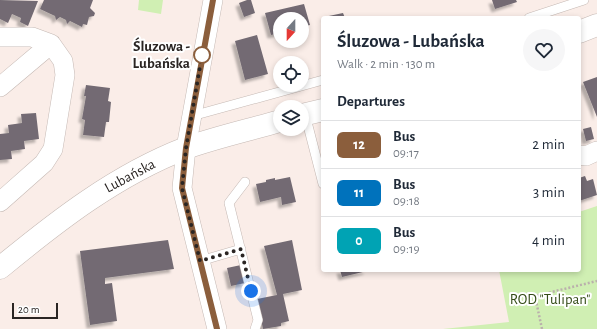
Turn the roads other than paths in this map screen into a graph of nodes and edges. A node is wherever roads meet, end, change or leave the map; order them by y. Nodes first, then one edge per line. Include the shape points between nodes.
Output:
1 (213, 0) edge
2 (584, 0) edge
3 (535, 16) edge
4 (597, 25) edge
5 (581, 31) edge
6 (0, 36) edge
7 (51, 44) junction
8 (321, 81) edge
9 (0, 87) edge
10 (310, 113) edge
11 (192, 116) junction
12 (273, 123) edge
13 (186, 148) junction
14 (597, 151) edge
15 (581, 155) edge
16 (321, 173) edge
17 (245, 182) dead end
18 (0, 202) edge
19 (241, 249) junction
20 (200, 261) junction
21 (0, 268) edge
22 (217, 329) edge
23 (256, 329) edge

1 - 11 street
2 - 3 lane
4 - 5 street
6 - 7 street via 32,37
7 - 9 street
7 - 18 street via 63,61 65,75 53,149 44,163
8 - 11 lane
10 - 16 lane
11 - 13 street
12 - 13 street, Lubańska
13 - 20 street via 182,188
13 - 21 street, Lubańska via 135,172 95,195
14 - 15 street
17 - 19 lane via 229,203
19 - 20 lane
19 - 23 lane via 258,320
20 - 22 street

